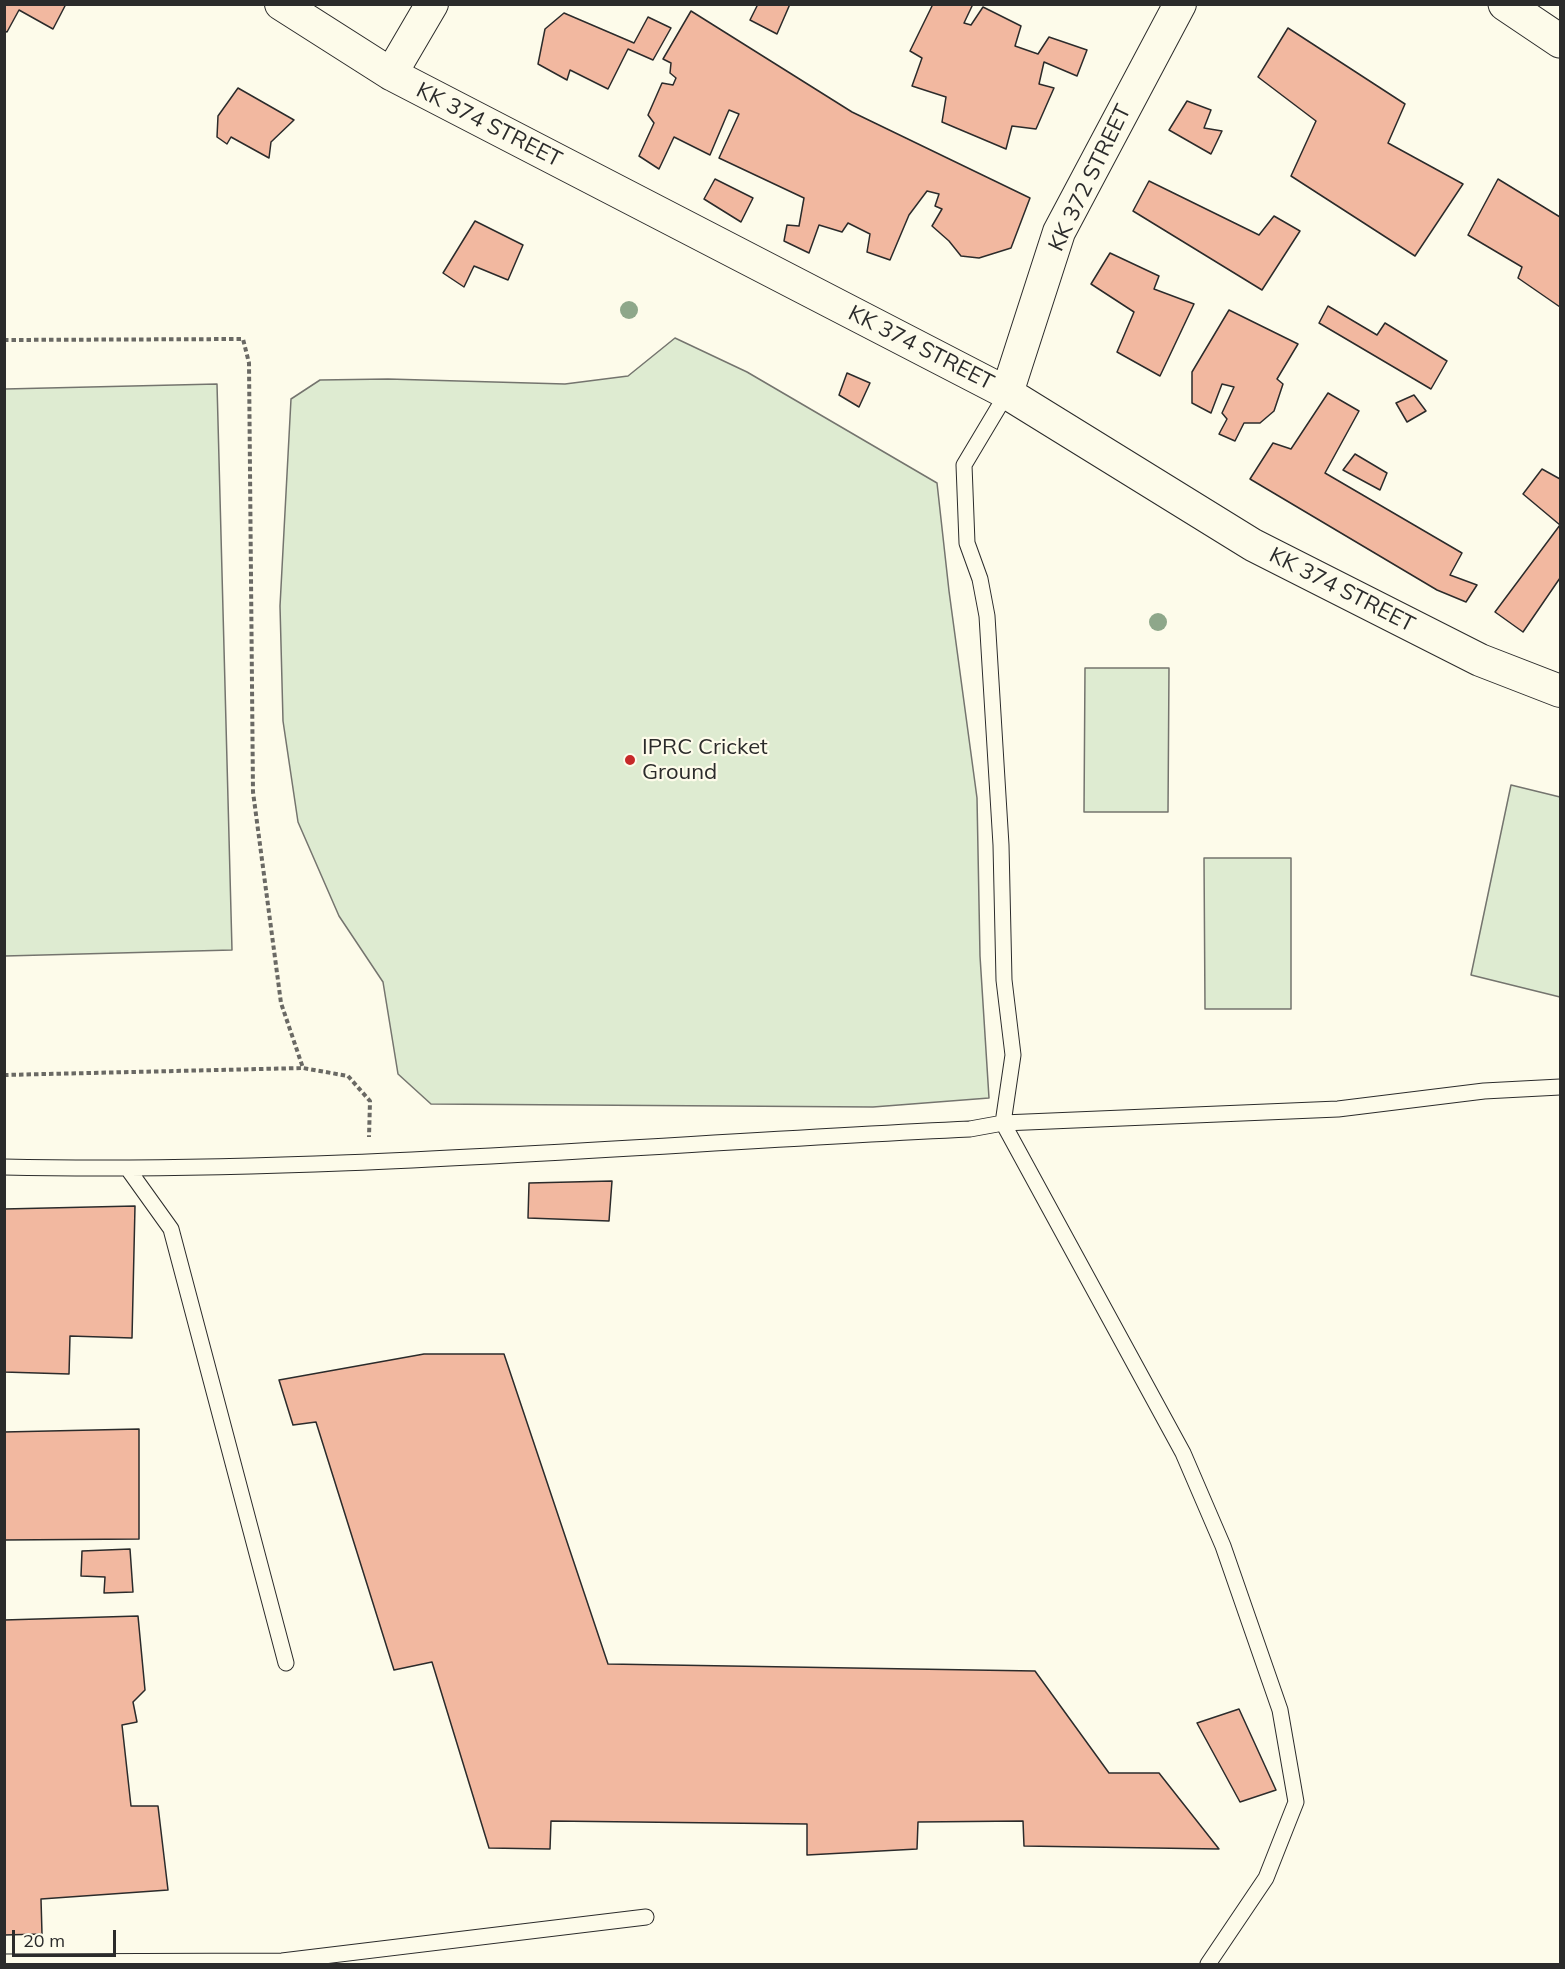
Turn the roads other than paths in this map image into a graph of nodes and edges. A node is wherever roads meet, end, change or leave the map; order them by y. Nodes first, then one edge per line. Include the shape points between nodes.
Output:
1 (280, 4) edge
2 (432, 4) edge
3 (1180, 4) edge
4 (1505, 4) edge
5 (1560, 41) edge
6 (391, 74) junction
7 (1007, 393) junction
8 (1560, 691) edge
9 (1560, 1086) edge
10 (1003, 1123) junction
11 (4, 1167) edge
12 (128, 1169) junction
13 (286, 1663) dead end
14 (646, 1917) dead end
15 (4, 1962) edge
16 (1208, 1965) edge

1 - 6 street, KK 374 STREET
2 - 6 street
3 - 7 street, KK 372 STREET via 1059,232
4 - 5 main road
6 - 7 street, KK 374 STREET
7 - 8 street, KK 374 STREET via 1253,545 1480,660
7 - 10 lane via 964,465 967,543 980,579 987,616 1001,834 1004,980 1012,1055
9 - 10 lane via 1484,1090 1338,1109
10 - 12 lane via 970,1129 369,1162
10 - 16 lane via 1183,1453 1223,1546 1280,1710 1296,1802 1266,1878
11 - 12 lane
12 - 13 lane via 171,1229
14 - 15 lane via 282,1961

